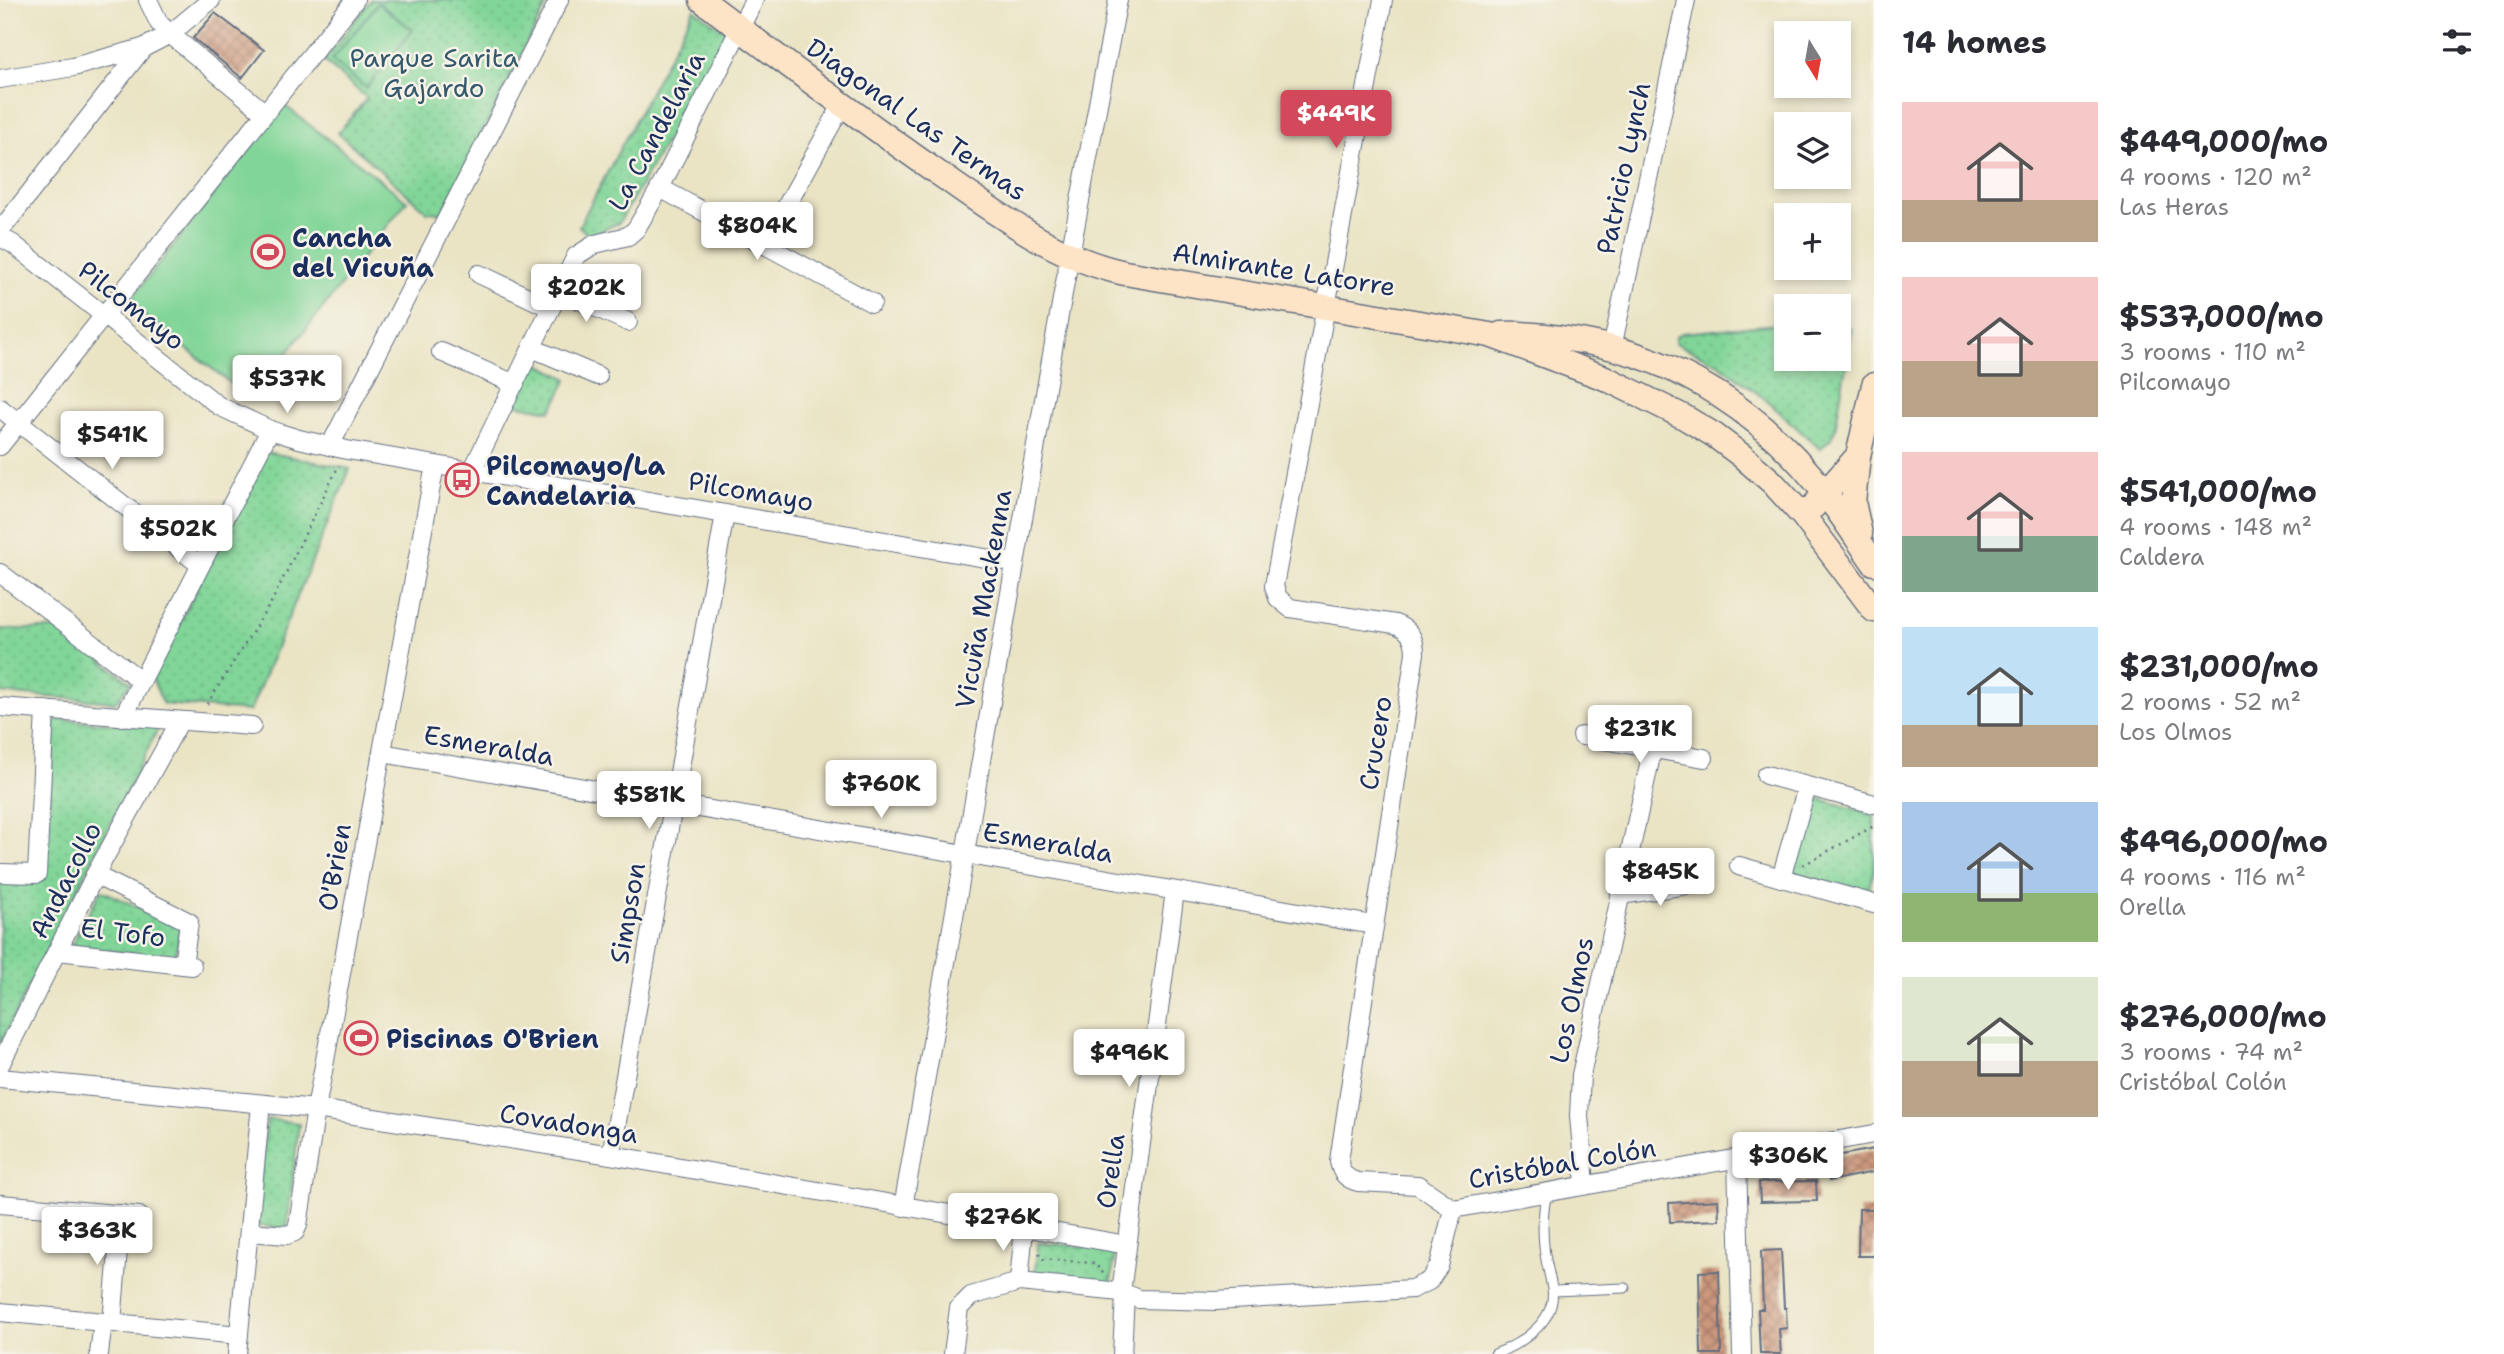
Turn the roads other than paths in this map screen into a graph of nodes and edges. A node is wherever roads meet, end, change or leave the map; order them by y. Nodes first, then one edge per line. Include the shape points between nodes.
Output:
1 (148, 0) edge
2 (211, 0) edge
3 (355, 0) edge
4 (559, 0) edge
5 (702, 0) edge
6 (754, 0) edge
7 (1118, 0) edge
8 (1383, 0) edge
9 (1686, 0) edge
10 (740, 29) junction
11 (170, 34) junction
12 (143, 48) junction
13 (0, 79) edge
14 (842, 105) junction
15 (265, 113) junction
16 (660, 188) junction
17 (0, 231) edge
18 (0, 237) edge
19 (765, 245) junction
20 (1070, 254) junction
21 (478, 274) dead end
22 (555, 299) junction
23 (873, 303) dead end
24 (1326, 307) junction
25 (104, 317) junction
26 (628, 322) dead end
27 (1490, 335) junction
28 (532, 348) junction
29 (1612, 348) junction
30 (440, 352) dead end
31 (598, 376) dead end
32 (515, 384) junction
33 (1874, 384) edge
34 (0, 408) edge
35 (19, 423) junction
36 (270, 430) junction
37 (0, 446) edge
38 (339, 448) junction
39 (1858, 456) junction
40 (435, 465) junction
41 (472, 471) junction
42 (1825, 493) junction
43 (725, 514) junction
44 (1804, 517) junction
45 (1873, 562) edge
46 (1014, 563) junction
47 (200, 565) junction
48 (0, 573) edge
49 (1874, 610) edge
50 (140, 680) junction
51 (0, 707) edge
52 (45, 710) junction
53 (123, 716) junction
54 (188, 722) junction
55 (252, 726) dead end
56 (1582, 736) dead end
57 (1653, 747) junction
58 (382, 753) junction
59 (1704, 758) dead end
60 (1766, 775) dead end
61 (1807, 787) junction
62 (673, 803) junction
63 (1874, 804) edge
64 (966, 854) junction
65 (1739, 866) dead end
66 (0, 873) edge
67 (95, 876) junction
68 (1780, 878) junction
69 (1694, 884) dead end
70 (1175, 891) junction
71 (1620, 895) junction
72 (1874, 904) edge
73 (1373, 925) junction
74 (58, 950) junction
75 (0, 1065) edge
76 (0, 1078) edge
77 (261, 1104) junction
78 (316, 1109) junction
79 (1874, 1134) edge
80 (611, 1156) junction
81 (1737, 1158) junction
82 (1586, 1184) junction
83 (1547, 1191) junction
84 (0, 1204) edge
85 (903, 1207) junction
86 (1453, 1209) junction
87 (1024, 1228) junction
88 (249, 1232) junction
89 (1127, 1245) junction
90 (1019, 1282) junction
91 (1625, 1288) dead end
92 (1553, 1291) junction
93 (1123, 1293) junction
94 (0, 1312) edge
95 (107, 1323) junction
96 (239, 1335) junction
97 (99, 1354) edge
98 (237, 1354) edge
99 (953, 1354) edge
100 (1122, 1354) edge
101 (1495, 1354) edge
102 (1742, 1354) edge

1 - 11 street
2 - 11 street
3 - 15 street
4 - 38 street
5 - 10 main road, Diagonal Las Termas
6 - 10 street, La Candelaria
7 - 20 street, Vicuña Mackenna
8 - 24 street
9 - 29 street, Patricio Lynch
10 - 14 main road, Diagonal Las Termas
10 - 16 street, La Candelaria
11 - 12 street
11 - 15 street
12 - 13 street via 73,67
12 - 17 street
14 - 19 street
14 - 20 main road, Diagonal Las Termas via 1006,220
15 - 25 street
16 - 19 street
16 - 22 street, La Candelaria via 632,233 595,244 576,256
18 - 25 street, Pilcomayo
19 - 23 street
20 - 24 main road, Almirante Latorre via 1125,273
20 - 46 street, Vicuña Mackenna
21 - 22 street
22 - 26 street
22 - 28 street
24 - 27 main road, Almirante Latorre
24 - 73 street, Crucero via 1274,586 1290,608 1395,624 1414,639
25 - 35 street
25 - 36 street, Pilcomayo via 219,406
27 - 29 main road, Almirante Latorre via 1532,334
27 - 44 main road, Almirante Latorre via 1605,378 1684,417 1742,456
28 - 31 street
28 - 32 street
29 - 42 main road, Almirante Latorre via 1658,363 1724,396 1767,429
30 - 32 street
32 - 41 street
33 - 39 main road
34 - 35 street
35 - 37 street
35 - 47 street
36 - 38 street, Pilcomayo
36 - 47 street
38 - 40 street, Pilcomayo
39 - 42 main road
39 - 45 main road via 1854,515
40 - 41 street, Pilcomayo
40 - 58 street, O'Brien
41 - 43 street, Pilcomayo
42 - 44 main road
42 - 45 main road, Almirante Latorre
43 - 46 street, Pilcomayo
43 - 62 street, Simpson
44 - 49 main road, Almirante Latorre
46 - 64 street, Vicuña Mackenna
47 - 50 street
48 - 50 street
50 - 53 street
51 - 52 street
52 - 53 street
52 - 66 street via 37,874
53 - 54 street
54 - 55 street
54 - 67 street, Andacollo
56 - 57 street
57 - 59 street
57 - 71 street, Los Olmos
58 - 62 street, Esmeralda
58 - 78 street, O'Brien
60 - 61 street
61 - 63 street
61 - 68 street
62 - 64 street, Esmeralda
62 - 80 street, Simpson
64 - 70 street, Esmeralda
64 - 85 street, Vicuña Mackenna
65 - 68 street
67 - 74 street, Andacollo
67 - 74 street, El Tofo via 189,922 188,965
68 - 72 street
69 - 71 street
70 - 73 street, Esmeralda
70 - 89 street, Orella
71 - 82 street, Los Olmos via 1580,1086
73 - 86 street, Crucero via 1340,1168 1358,1182 1418,1185
74 - 75 street, Andacollo
76 - 77 street, Covadonga
77 - 78 street, Covadonga
77 - 88 street
78 - 80 street, Covadonga
78 - 88 street, O'Brien via 295,1232
79 - 81 street, Cristóbal Colón
80 - 85 street, Covadonga
81 - 82 street, Cristóbal Colón
81 - 102 street
82 - 83 street, Cristóbal Colón
83 - 86 street, Cristóbal Colón
83 - 92 lane via 1543,1244
84 - 95 street via 130,1215
85 - 87 street, Covadonga
86 - 93 street, Cristóbal Colón via 1439,1266 1429,1281 1412,1289 1216,1301 1139,1299
87 - 89 street, Covadonga
87 - 90 street
88 - 96 street
89 - 93 street, Orella
90 - 93 street, Cristóbal Colón
90 - 99 street, Cristóbal Colón via 971,1296 959,1308
91 - 92 lane
92 - 101 lane via 1551,1306 1538,1329
93 - 100 street, Orella
94 - 95 street
95 - 96 street
95 - 97 street
96 - 98 street

